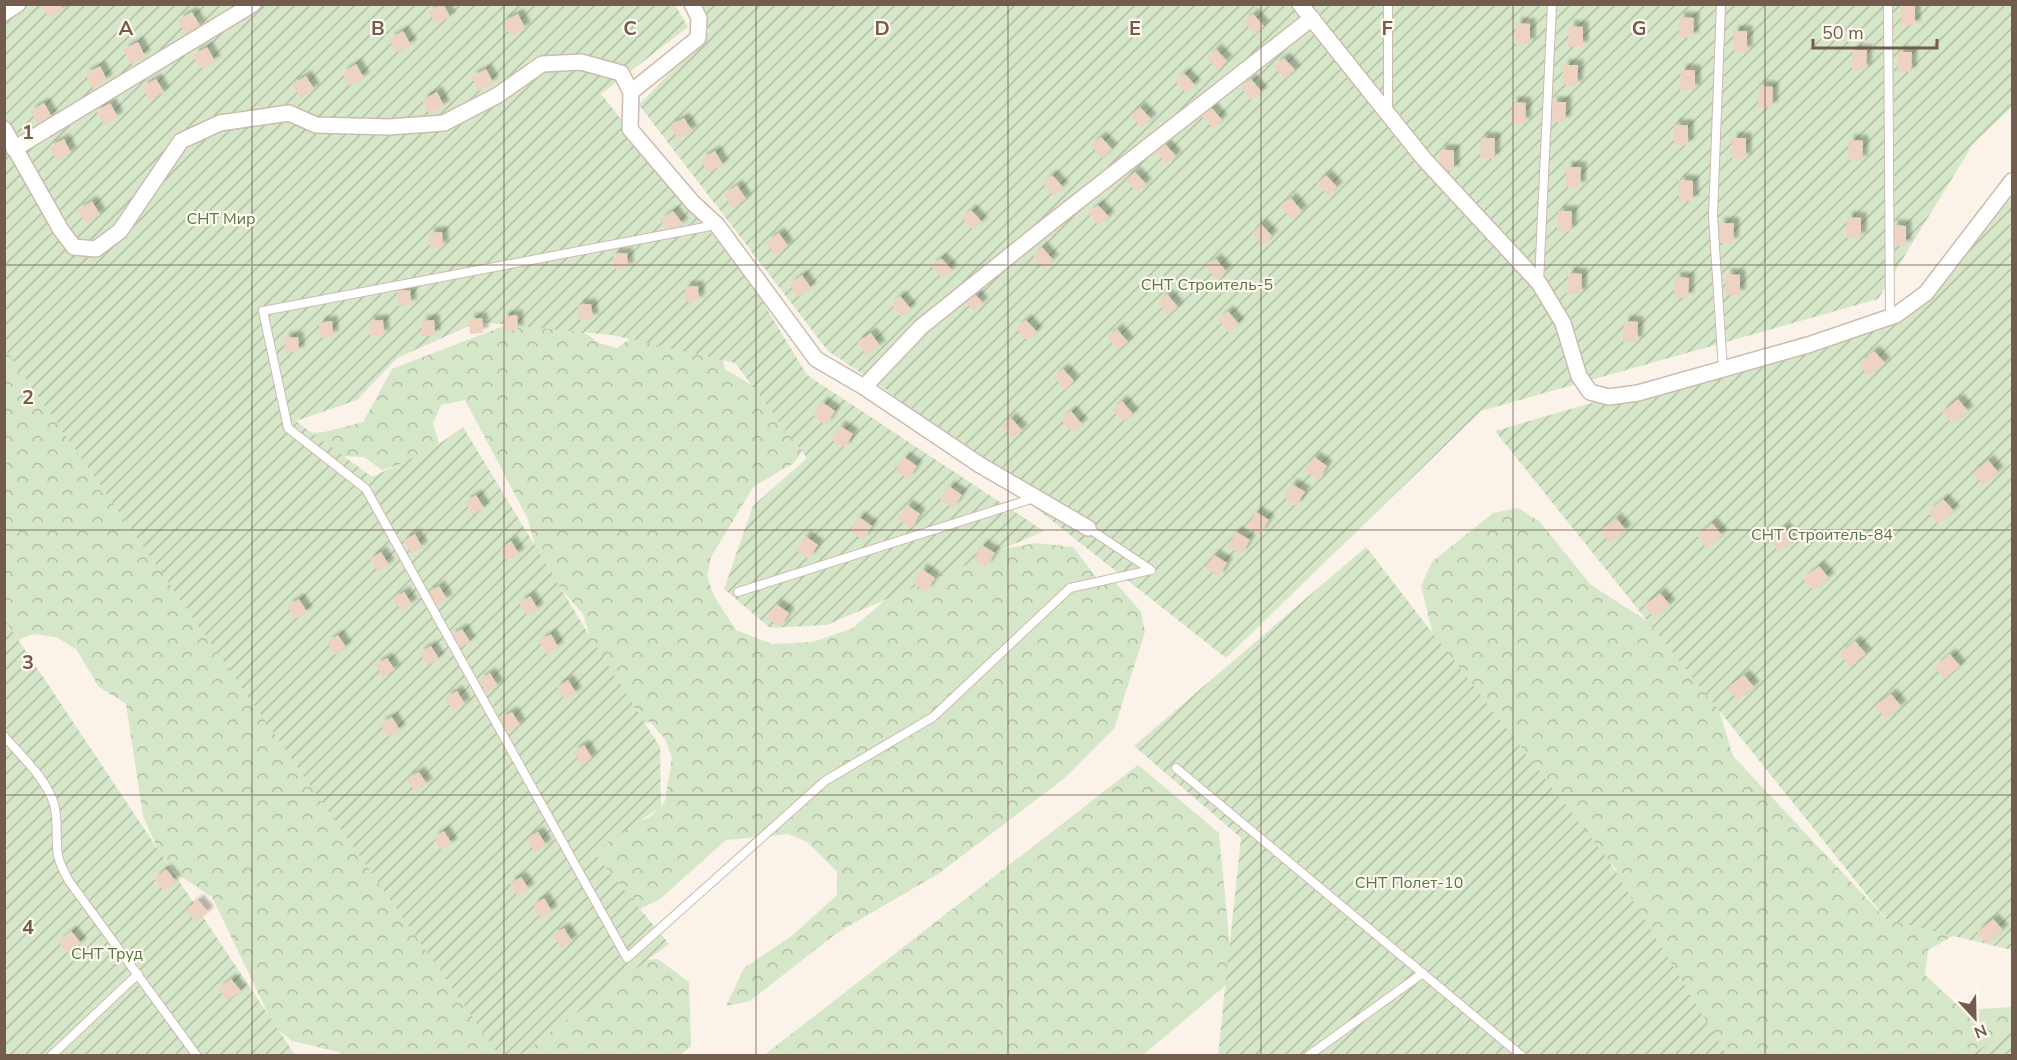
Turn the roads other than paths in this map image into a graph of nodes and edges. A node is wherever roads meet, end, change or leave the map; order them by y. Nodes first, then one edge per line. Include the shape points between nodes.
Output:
1 (18, 4) edge
2 (254, 4) edge
3 (692, 4) edge
4 (1300, 4) edge
5 (1388, 4) edge
6 (1552, 4) edge
7 (1720, 4) edge
8 (1888, 4) edge
9 (4, 13) edge
10 (1312, 18) junction
11 (631, 92) junction
12 (1388, 113) junction
13 (4, 129) edge
14 (14, 149) junction
15 (2013, 181) edge
16 (717, 225) junction
17 (1539, 283) junction
18 (1890, 317) junction
19 (1723, 370) junction
20 (864, 387) junction
21 (1036, 498) junction
22 (1088, 528) joint
23 (738, 592) dead end
24 (4, 736) edge
25 (1176, 768) dead end
26 (1423, 973) junction
27 (138, 974) junction
28 (51, 1056) edge
29 (197, 1056) edge
30 (1308, 1056) edge
31 (1522, 1056) edge

1 - 9 street
2 - 14 street
3 - 11 street via 699,18 698,38
4 - 10 street
5 - 12 lane
6 - 17 lane
7 - 19 lane via 1713,216
8 - 18 lane
10 - 12 street
10 - 20 street via 921,327
11 - 14 street via 621,73 581,62 542,64 498,95 444,123 389,127 316,125 289,113 220,123 181,141 120,231 96,249 74,247 60,230
11 - 16 street via 630,129 693,203
12 - 17 street via 1424,159
13 - 14 street
15 - 18 street via 1926,293
16 - 20 street via 816,359
16 - 22 lane via 263,310 288,428 366,489 627,958 825,781 933,717 1070,588 1151,570
17 - 19 street via 1563,323 1579,376 1590,392 1609,398
18 - 19 street
20 - 21 street
21 - 22 street
21 - 23 lane
24 - 27 lane via 40,778 55,805 57,848 69,881
25 - 26 lane
26 - 30 lane
26 - 31 lane
27 - 28 lane
27 - 29 lane

